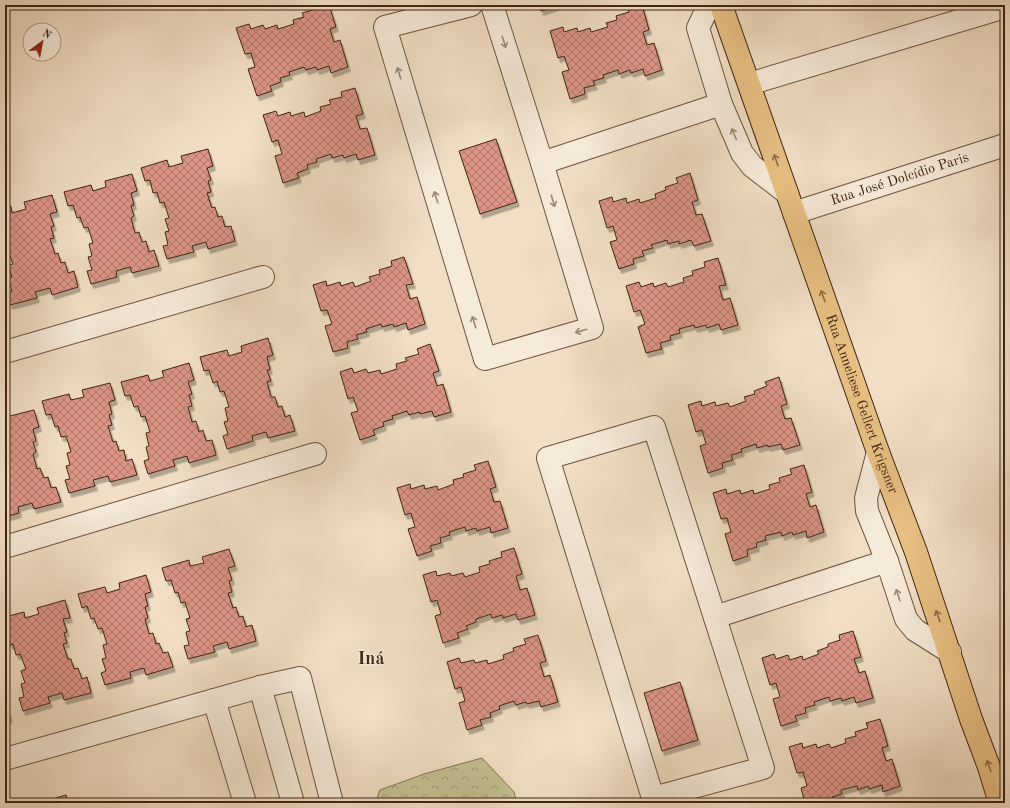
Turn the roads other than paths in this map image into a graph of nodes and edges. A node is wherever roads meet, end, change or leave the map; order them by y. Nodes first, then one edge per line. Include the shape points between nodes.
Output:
1 (471, 5) edge
2 (492, 5) edge
3 (714, 5) edge
4 (721, 5) edge
5 (1005, 7) edge
6 (749, 84) junction
7 (721, 104) junction
8 (1005, 145) edge
9 (542, 163) junction
10 (790, 203) junction
11 (263, 277) dead end
12 (6, 349) edge
13 (878, 452) junction
14 (315, 454) dead end
15 (5, 547) edge
16 (887, 561) junction
17 (715, 617) junction
18 (950, 652) junction
19 (260, 687) junction
20 (214, 700) junction
21 (5, 759) edge
22 (245, 803) edge
23 (293, 803) edge
24 (332, 803) edge
25 (1000, 803) edge

9 -> 1 street via 592,328 485,359 385,27
2 -> 9 street
3 - 7 street via 707,9 698,28
4 - 6 main road, Rua Anneliese Gellert Krigsner
5 - 6 street
10 -> 6 main road, Rua Anneliese Gellert Krigsner
7 - 9 street
10 -> 7 street via 742,153
8 - 10 street, Rua José Dolcídio Paris
13 -> 10 main road, Rua Anneliese Gellert Krigsner
11 - 12 street
13 - 16 street via 866,498 867,511
18 -> 13 main road, Rua Anneliese Gellert Krigsner
14 - 15 street
16 - 17 street
18 -> 16 street via 915,630 906,619
17 - 17 street via 654,427 548,458 653,798 763,768
25 -> 18 main road, Rua Anneliese Gellert Krigsner
19 - 20 street
19 - 23 street
19 - 24 street via 300,678
20 - 21 street
20 - 22 street

